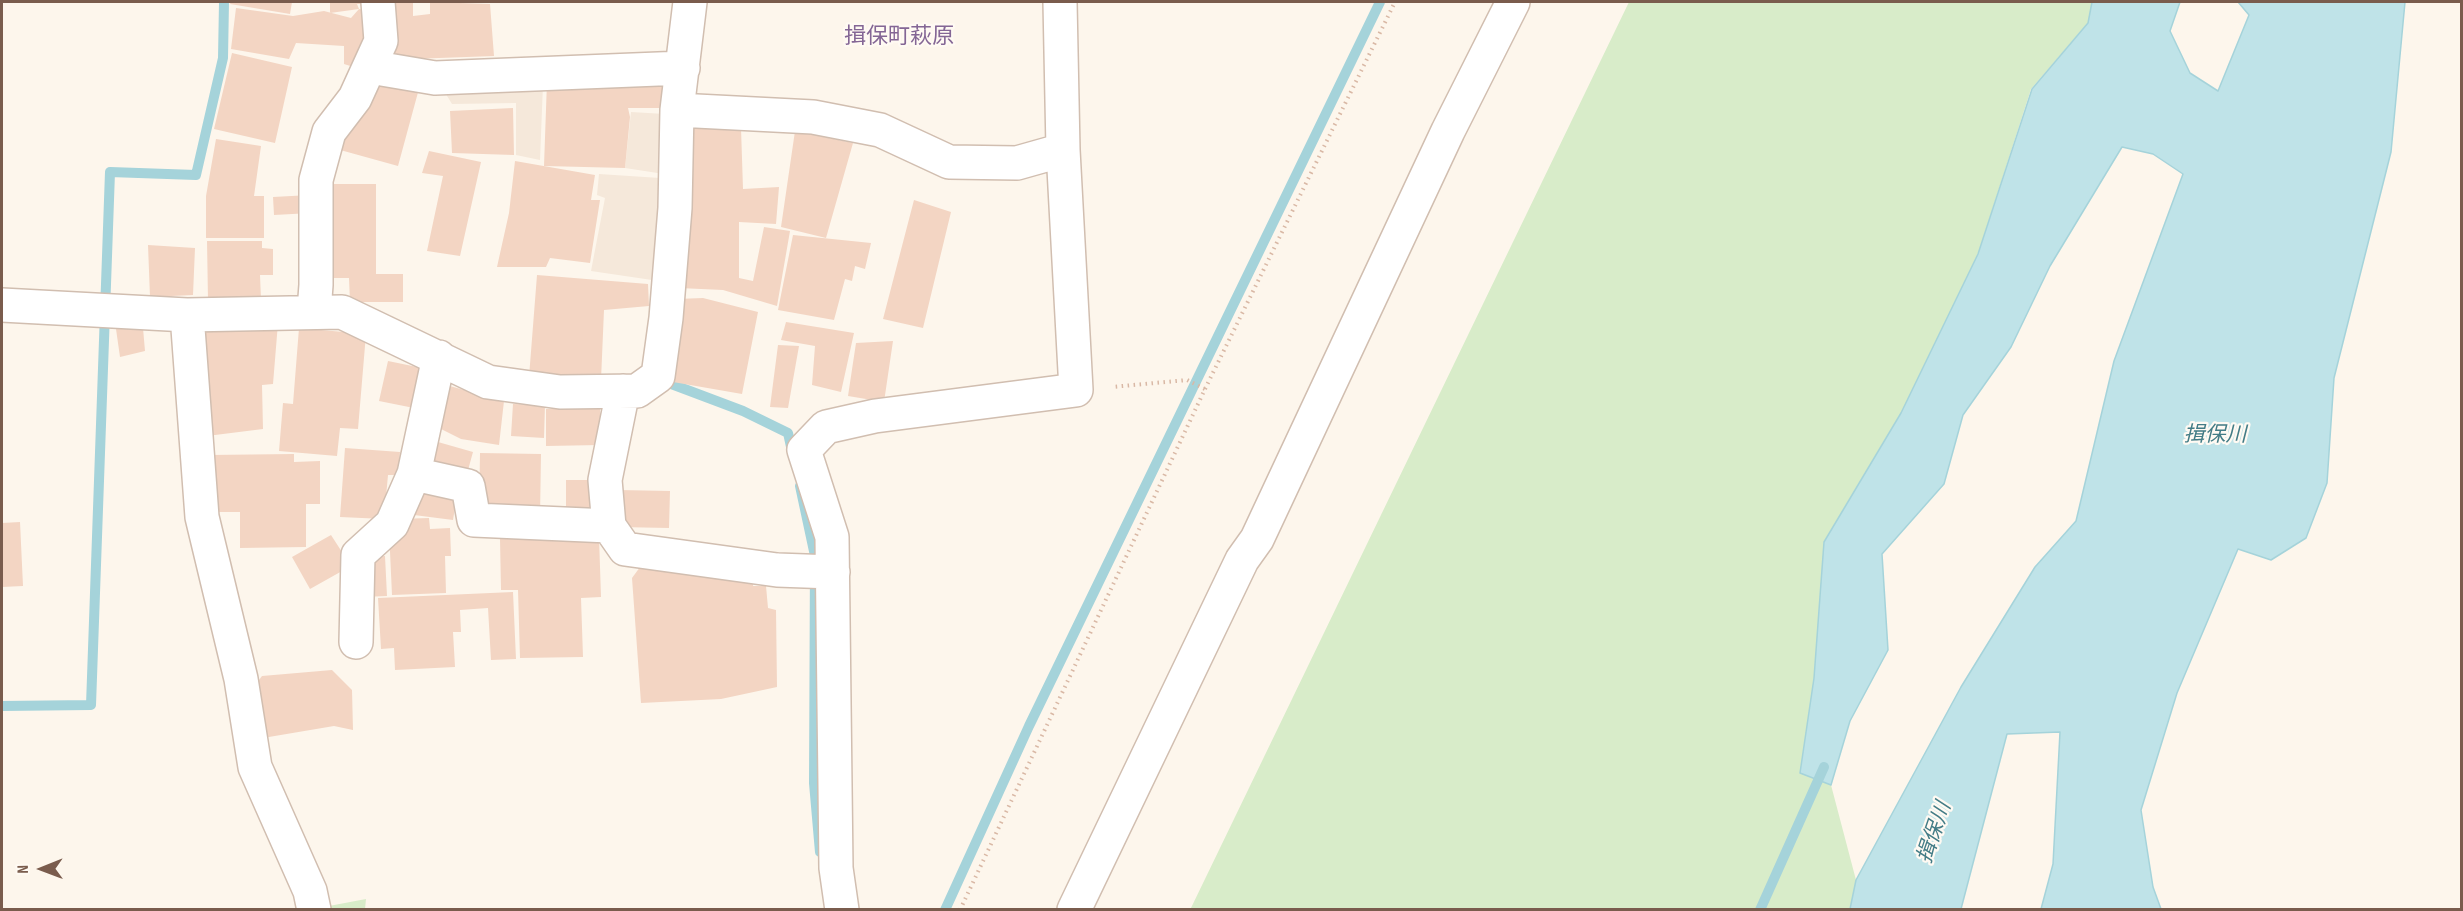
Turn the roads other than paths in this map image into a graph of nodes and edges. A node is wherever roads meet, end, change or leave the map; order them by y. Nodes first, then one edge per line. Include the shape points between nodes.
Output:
1 (378, 2) edge
2 (690, 2) edge
3 (1060, 2) edge
4 (1513, 2) edge
5 (370, 67) junction
6 (682, 69) junction
7 (677, 110) junction
8 (1063, 150) junction
9 (2, 305) edge
10 (314, 311) junction
11 (187, 315) junction
12 (439, 357) junction
13 (623, 391) junction
14 (414, 474) junction
15 (609, 526) junction
16 (833, 572) junction
17 (356, 642) dead end
18 (314, 909) edge
19 (842, 909) edge
20 (1074, 909) edge

1 - 5 street via 381,41
2 - 6 street
3 - 8 street
4 - 20 street via 1448,131 1257,539 1242,560
5 - 6 street via 435,78
5 - 10 street via 355,98 328,132 316,180
6 - 7 street
7 - 8 street via 824,119 880,130 949,162 1017,162
7 - 13 street via 672,260 658,376 637,392
8 - 16 street via 1076,390 874,416 826,427 804,450 832,537
9 - 11 street
10 - 11 street
10 - 12 street via 342,312
11 - 18 street via 202,518 241,679 255,767 310,891
12 - 13 street via 488,382 560,392
12 - 14 street
13 - 15 street via 605,480
14 - 15 street via 468,486 474,520
14 - 17 street via 392,524 358,555
15 - 16 street via 625,549 756,568
16 - 19 street via 836,868

